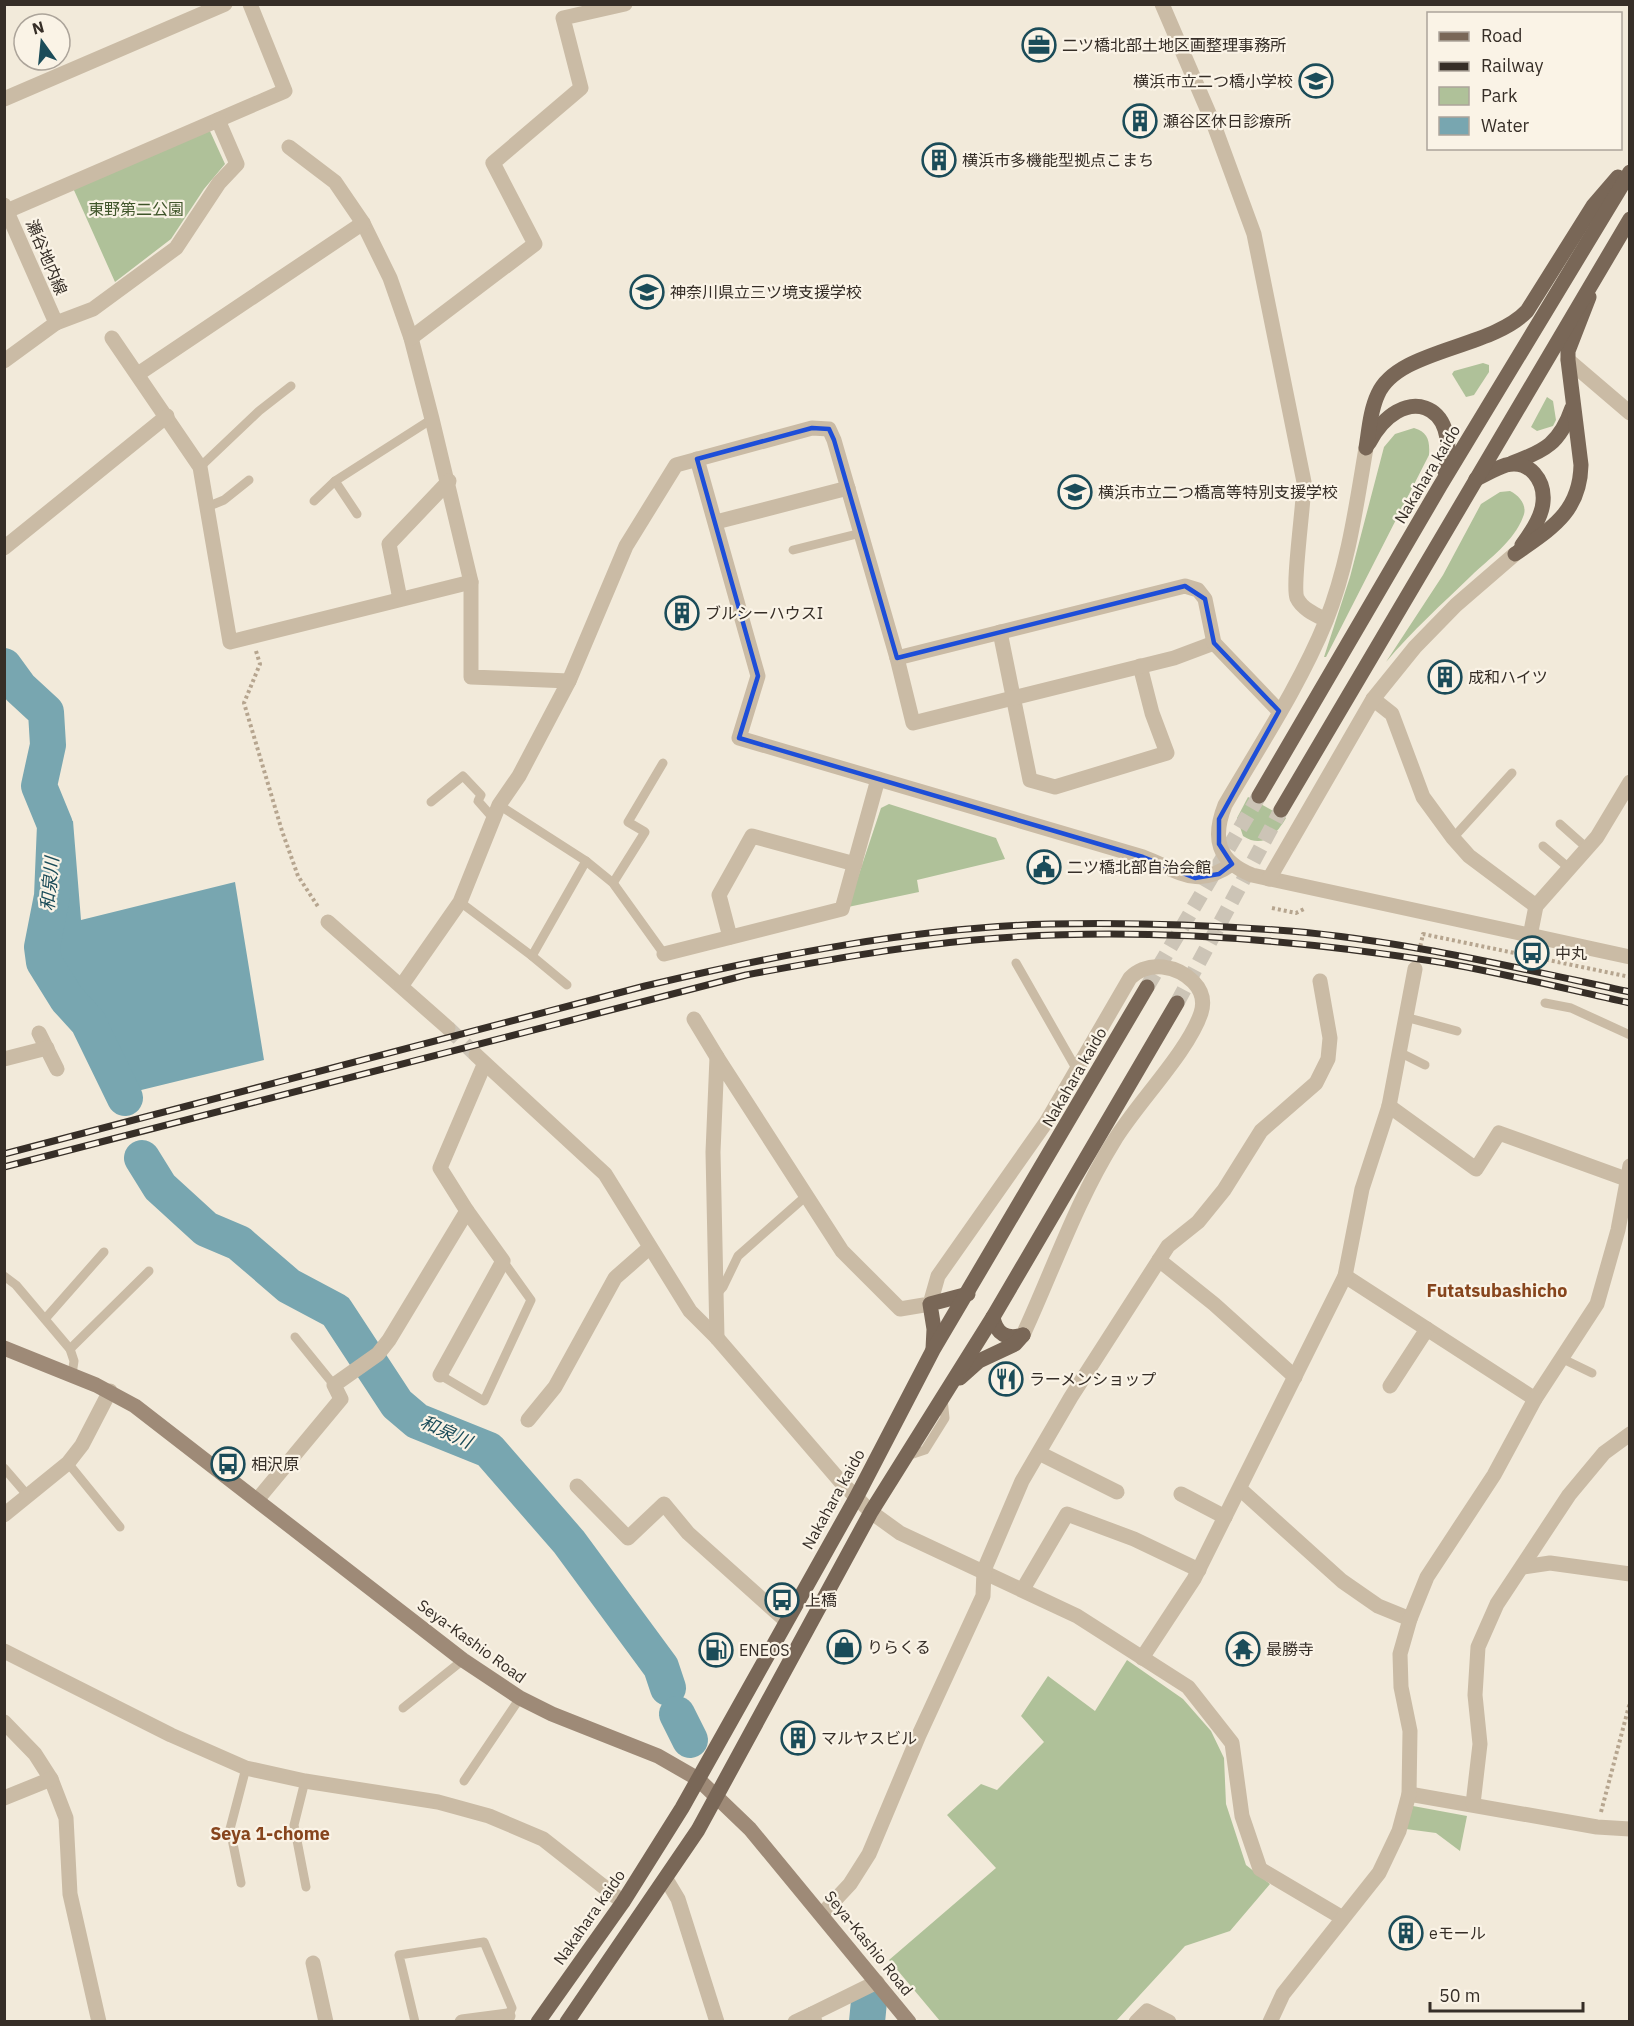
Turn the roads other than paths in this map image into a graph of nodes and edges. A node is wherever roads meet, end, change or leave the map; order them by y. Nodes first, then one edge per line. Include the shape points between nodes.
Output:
1 (225, 4) edge
2 (250, 4) edge
3 (625, 4) edge
4 (1162, 4) edge
5 (4, 99) edge
6 (218, 120) junction
7 (290, 147) dead end
8 (1629, 164) edge
9 (1629, 172) edge
10 (6, 208) edge
11 (1629, 219) edge
12 (363, 222) junction
13 (1594, 278) junction
14 (56, 323) junction
15 (112, 338) dead end
16 (411, 338) junction
17 (1568, 360) junction
18 (4, 361) edge
19 (138, 374) junction
20 (291, 386) dead end
21 (1572, 408) junction
22 (1629, 413) edge
23 (166, 416) junction
24 (432, 419) junction
25 (1366, 448) junction
26 (697, 459) junction
27 (1507, 465) junction
28 (200, 467) junction
29 (1476, 479) junction
30 (249, 480) dead end
31 (335, 481) junction
32 (449, 481) junction
33 (1440, 486) junction
34 (848, 488) junction
35 (314, 501) dead end
36 (207, 507) junction
37 (357, 514) dead end
38 (716, 522) junction
39 (861, 532) junction
40 (4, 548) edge
41 (794, 550) dead end
42 (1515, 554) junction
43 (471, 582) junction
44 (400, 599) junction
45 (1326, 620) junction
46 (1000, 632) junction
47 (1214, 643) junction
48 (897, 658) junction
49 (1140, 666) junction
50 (569, 681) junction
51 (1015, 697) junction
52 (1373, 699) junction
53 (1279, 711) junction
54 (663, 763) dead end
55 (1512, 773) dead end
56 (878, 779) junction
57 (1629, 782) edge
58 (1259, 796) tunnel mouth
59 (431, 802) dead end
60 (1281, 810) tunnel mouth
61 (496, 812) junction
62 (1560, 824) dead end
63 (1453, 838) junction
64 (1543, 846) dead end
65 (1587, 848) junction
66 (586, 861) junction
67 (855, 864) junction
68 (1232, 864) junction
69 (1569, 868) junction
70 (1269, 879) junction
71 (613, 883) junction
72 (460, 902) junction
73 (1536, 906) junction
74 (328, 922) road end
75 (1530, 936) junction
76 (730, 938) junction
77 (663, 954) joint
78 (532, 956) junction
79 (1629, 957) edge
80 (1016, 963) dead end
81 (1415, 969) dead end
82 (1320, 981) dead end
83 (402, 985) junction
84 (567, 985) dead end
85 (1147, 987) tunnel mouth
86 (1177, 1003) tunnel mouth
87 (1545, 1003) dead end
88 (1406, 1017) junction
89 (693, 1019) dead end
90 (447, 1028) tunnel mouth
91 (1457, 1030) dead end
92 (39, 1033) dead end
93 (1629, 1035) edge
94 (47, 1048) junction
95 (1399, 1052) junction
96 (717, 1057) junction
97 (4, 1059) edge
98 (1425, 1065) dead end
99 (57, 1069) dead end
100 (1077, 1070) junction
101 (1389, 1106) junction
102 (1628, 1172) edge
103 (805, 1197) junction
104 (467, 1211) junction
105 (1624, 1232) edge
106 (649, 1248) junction
107 (104, 1252) dead end
108 (1159, 1260) junction
109 (502, 1261) junction
110 (149, 1271) dead end
111 (4, 1276) edge
112 (1345, 1276) junction
113 (968, 1294) junction
114 (715, 1297) junction
115 (930, 1304) junction
116 (993, 1317) junction
117 (45, 1319) junction
118 (1427, 1329) junction
119 (1023, 1335) junction
120 (295, 1337) dead end
121 (717, 1338) junction
122 (4, 1348) edge
123 (70, 1349) junction
124 (933, 1350) junction
125 (1561, 1358) junction
126 (1592, 1373) dead end
127 (72, 1374) junction
128 (440, 1375) joint
129 (1295, 1377) junction
130 (334, 1385) junction
131 (1390, 1386) dead end
132 (110, 1391) junction
133 (942, 1394) junction
134 (1535, 1399) junction
135 (528, 1419) dead end
136 (1629, 1434) edge
137 (1039, 1453) junction
138 (68, 1463) junction
139 (4, 1468) edge
140 (577, 1486) dead end
141 (1240, 1489) junction
142 (1117, 1492) dead end
143 (1181, 1494) dead end
144 (28, 1497) junction
145 (856, 1498) junction
146 (257, 1500) junction
147 (871, 1512) junction
148 (4, 1515) edge
149 (1225, 1516) junction
150 (120, 1527) dead end
151 (1523, 1567) junction
152 (984, 1570) junction
153 (1198, 1570) junction
154 (1629, 1574) edge
155 (1023, 1589) junction
156 (1410, 1619) junction
157 (785, 1620) junction
158 (4, 1651) edge
159 (1142, 1659) junction
160 (463, 1660) junction
161 (520, 1698) junction
162 (403, 1708) dead end
163 (4, 1722) edge
164 (246, 1768) junction
165 (51, 1779) junction
166 (698, 1779) junction
167 (305, 1781) junction
168 (464, 1781) dead end
169 (1409, 1794) junction
170 (718, 1796) junction
171 (4, 1798) edge
172 (1473, 1804) junction
173 (1629, 1828) edge
174 (666, 1879) junction
175 (241, 1882) dead end
176 (306, 1887) dead end
177 (623, 1902) junction
178 (822, 1914) junction
179 (1341, 1917) junction
180 (313, 1963) dead end
181 (877, 1982) junction
182 (508, 2016) joint
183 (814, 2018) edge
184 (99, 2022) edge
185 (326, 2022) edge
186 (415, 2022) edge
187 (462, 2022) edge
188 (538, 2022) edge
189 (567, 2022) edge
190 (717, 2022) edge
191 (795, 2022) edge
192 (909, 2022) edge
193 (1136, 2022) edge
194 (1169, 2022) edge
195 (1270, 2022) edge

1 - 5 street
2 - 6 street via 285,91
3 - 16 street via 563,18 581,88 493,163 535,244
4 - 45 street via 1214,125 1254,234 1304,482 1295,591 1302,605
6 - 10 street
6 - 14 street via 237,165 219,183 176,248 93,309
7 - 12 street via 334,182
8 - 25 main road via 1593,206 1518,321 1494,334 1407,366 1388,379 1372,411
9 - 33 main road, Nakahara kaido
10 - 14 street, 瀬谷地内線
11 - 13 main road
12 - 16 street via 390,278
12 - 19 street
13 - 17 main road
13 - 29 main road
14 - 18 street
15 - 19 street
16 - 24 street
17 - 21 main road
17 - 22 street
19 - 23 street
20 - 28 lane
21 - 27 main road via 1564,428 1546,449
21 - 42 main road via 1581,465 1575,499 1548,531
23 - 28 street
23 - 40 street
24 - 31 lane
24 - 32 street
25 - 33 main road via 1386,418 1398,410 1415,406 1431,410 1443,420 1449,437
25 - 45 street via 1350,539
26 - 34 street via 812,428 829,429
26 - 38 street
26 - 50 street via 676,465 626,546
27 - 29 main road
27 - 42 main road via 1530,468 1542,488 1543,503 1537,521
28 - 36 street
29 - 60 main road
30 - 36 lane via 224,500
31 - 35 lane
31 - 37 lane
32 - 43 street
32 - 44 street via 388,544
33 - 58 main road, Nakahara kaido
34 - 38 street
34 - 39 street
36 - 44 street via 230,642
38 - 56 street via 758,676 739,738
39 - 41 lane
39 - 48 street
42 - 52 street via 1456,605
43 - 44 street
43 - 50 street via 471,677
45 - 53 street
46 - 47 street via 1185,586 1198,590 1205,599
46 - 48 street
46 - 51 street
47 - 49 street
47 - 53 street
48 - 51 street via 913,723
49 - 51 street
49 - 51 street via 1167,753 1054,787 1030,780
50 - 61 street
52 - 63 street via 1392,714 1423,797
52 - 70 street
53 - 68 street via 1219,819 1219,844
54 - 71 lane via 628,822 645,832
55 - 63 lane
56 - 67 street
56 - 68 street via 1143,857 1186,876 1208,877
57 - 65 street
59 - 61 lane via 463,776 482,795 478,801
61 - 66 lane
61 - 72 street
62 - 65 lane
63 - 73 street via 1469,856
64 - 69 lane
65 - 69 street
66 - 71 lane
66 - 78 lane
67 - 76 street via 842,909
67 - 76 street via 752,836 719,895
68 - 70 street
69 - 73 street
70 - 75 street
71 - 77 lane
72 - 78 lane
72 - 83 street
73 - 75 street
74 - 83 street
75 - 79 street
76 - 77 street
78 - 84 lane
80 - 100 lane
81 - 88 street
82 - 108 street via 1330,1038 1328,1059 1316,1083 1261,1131 1224,1190
83 - 90 street
85 - 113 main road, Nakahara kaido
86 - 116 main road
87 - 93 lane via 1571,1008
88 - 91 lane
88 - 95 street
89 - 96 street
92 - 94 street
94 - 97 street
94 - 99 street
95 - 98 lane
95 - 101 street
96 - 103 street
96 - 114 street via 713,1152
100 - 115 street via 1047,1121 938,1276
100 - 119 street via 1135,973 1162,967 1195,982 1201,992 1201,1013 1086,1187
101 - 102 street via 1476,1169 1499,1133
101 - 112 street via 1362,1189
102 - 105 street
103 - 114 lane via 738,1256
103 - 115 street via 842,1251 900,1309
104 - 106 street via 440,1168 480,1060 605,1174
104 - 109 street
104 - 130 street via 389,1340 378,1354
105 - 125 street via 1597,1304
106 - 121 street via 690,1311
106 - 135 street via 615,1278 555,1387
107 - 117 lane
108 - 129 street
108 - 137 street
109 - 128 street
109 - 128 lane via 531,1300 484,1401
110 - 123 lane
111 - 117 lane
112 - 118 street
112 - 129 street
113 - 115 main road
113 - 124 main road, Nakahara kaido
114 - 121 street
115 - 124 main road
116 - 119 main road via 1004,1336
116 - 133 main road
117 - 123 lane
118 - 131 street
118 - 134 street
119 - 133 main road via 1015,1344 979,1360
120 - 130 lane
121 - 145 street
122 - 127 main road, Seya-Kashio Road
123 - 127 lane via 74,1361
124 - 145 main road, Nakahara kaido
125 - 126 lane
125 - 134 street
127 - 132 main road, Seya-Kashio Road
129 - 141 street
130 - 146 street via 341,1400
132 - 138 street via 82,1445
132 - 146 main road, Seya-Kashio Road
133 - 147 main road
134 - 156 street via 1494,1475 1427,1577
136 - 151 street via 1582,1477
137 - 142 street
137 - 152 street via 1022,1481
138 - 144 street
138 - 150 lane
139 - 144 lane
140 - 157 street via 628,1538 664,1504 688,1533
141 - 149 street
141 - 156 street via 1342,1581 1378,1606
143 - 149 street
144 - 148 street
145 - 147 street
145 - 157 main road, Nakahara kaido
146 - 160 main road, Seya-Kashio Road
147 - 152 street via 900,1533
147 - 170 main road
149 - 153 street
151 - 154 street via 1550,1563
151 - 172 street via 1497,1604 1478,1647 1475,1695 1479,1744
152 - 155 street
152 - 178 street via 983,1596 869,1854 850,1884
153 - 155 street via 1134,1539 1125,1539 1067,1514
153 - 159 street
155 - 159 street via 1077,1616
156 - 169 street via 1400,1654 1401,1687 1410,1731
157 - 166 main road, Nakahara kaido
158 - 164 street
159 - 179 street via 1188,1687 1232,1743 1242,1816 1260,1869
160 - 161 main road, Seya-Kashio Road
160 - 162 lane
161 - 166 main road, Seya-Kashio Road via 658,1756
161 - 168 lane
163 - 165 street via 35,1754
164 - 167 street
164 - 175 lane via 230,1829
165 - 171 street
165 - 184 street via 66,1818 70,1893
166 - 170 main road, Seya-Kashio Road
166 - 177 main road, Nakahara kaido
167 - 176 lane via 294,1825
167 - 177 street via 438,1802 489,1816 543,1839
169 - 172 street
169 - 179 street via 1399,1831 1378,1873
170 - 174 main road
170 - 178 main road, Seya-Kashio Road
172 - 173 street via 1597,1827
174 - 189 main road
174 - 190 street via 678,1899
177 - 188 main road, Nakahara kaido
178 - 181 main road, Seya-Kashio Road
179 - 195 street via 1283,1994
180 - 185 street
181 - 183 street
181 - 192 main road, Seya-Kashio Road
182 - 186 lane via 512,2008 484,1942 399,1955
182 - 187 street
183 - 191 street
193 - 194 street via 1147,2011

